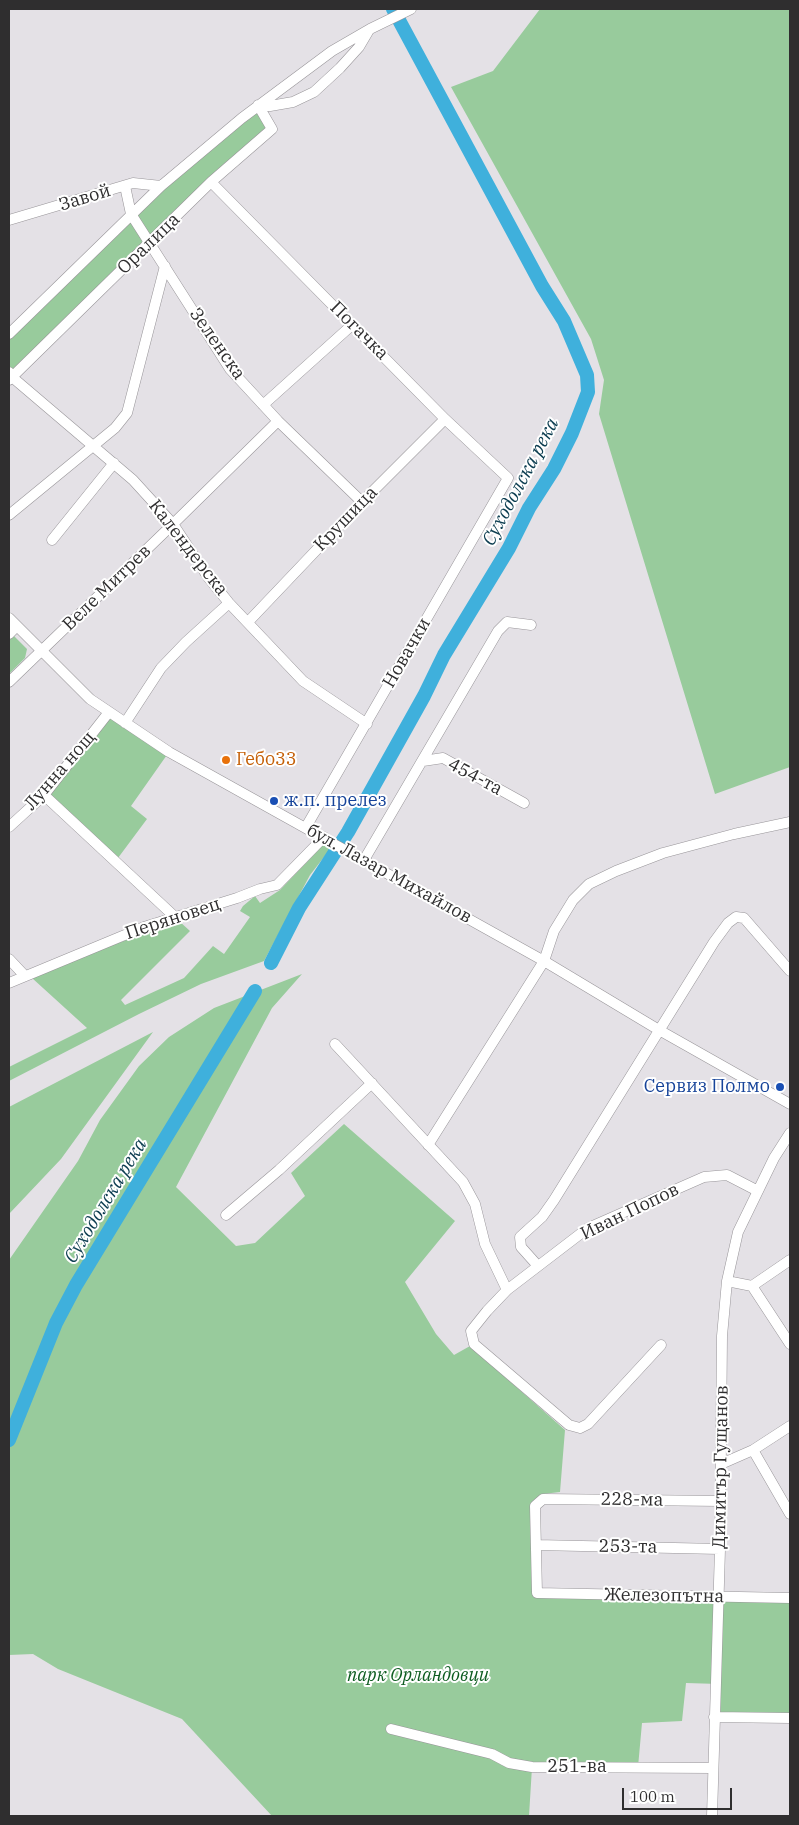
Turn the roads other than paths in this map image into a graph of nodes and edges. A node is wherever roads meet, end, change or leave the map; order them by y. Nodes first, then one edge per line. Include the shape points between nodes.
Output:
1 (408, 11) edge
2 (370, 29) junction
3 (258, 105) junction
4 (211, 182) junction
5 (124, 186) junction
6 (161, 186) junction
7 (132, 214) junction
8 (9, 220) edge
9 (151, 242) junction
10 (165, 266) junction
11 (352, 325) junction
12 (9, 334) edge
13 (10, 376) edge
14 (264, 405) junction
15 (445, 419) junction
16 (278, 420) junction
17 (93, 446) junction
18 (114, 463) junction
19 (508, 478) joint
20 (362, 502) junction
21 (9, 515) edge
22 (173, 524) junction
23 (52, 540) dead end
24 (229, 602) junction
25 (9, 618) edge
26 (248, 622) junction
27 (530, 625) dead end
28 (16, 626) junction
29 (9, 634) edge
30 (42, 650) junction
31 (9, 682) edge
32 (109, 712) junction
33 (125, 723) junction
34 (366, 724) junction
35 (423, 761) junction
36 (44, 795) junction
37 (524, 803) dead end
38 (790, 822) edge
39 (9, 827) edge
40 (306, 828) junction
41 (325, 838) junction
42 (364, 860) junction
43 (174, 917) junction
44 (9, 959) edge
45 (544, 961) junction
46 (790, 970) edge
47 (25, 976) junction
48 (9, 983) edge
49 (659, 1030) junction
50 (335, 1044) dead end
51 (372, 1082) junction
52 (790, 1104) edge
53 (790, 1133) edge
54 (428, 1145) junction
55 (786, 1146) edge
56 (758, 1191) junction
57 (226, 1215) dead end
58 (790, 1260) edge
59 (538, 1266) junction
60 (727, 1281) junction
61 (752, 1286) junction
62 (507, 1290) junction
63 (790, 1344) edge
64 (661, 1345) dead end
65 (790, 1426) edge
66 (752, 1450) junction
67 (721, 1464) junction
68 (721, 1501) junction
69 (790, 1514) edge
70 (536, 1545) junction
71 (720, 1549) junction
72 (719, 1597) junction
73 (790, 1598) edge
74 (714, 1718) junction
75 (790, 1718) edge
76 (391, 1729) dead end
77 (713, 1768) junction
78 (712, 1816) edge

1 - 2 street, Оралица
2 - 3 street, Оралица via 332,51
2 - 3 street via 359,47 314,92 293,102
3 - 4 street, Оралица via 272,128
3 - 6 street, Оралица
4 - 9 street, Оралица
4 - 11 street, Погачка
5 - 6 street, Завой via 133,183
5 - 7 street, Зеленска
5 - 8 street, Завой
6 - 7 street, Оралица
7 - 9 street, Зеленска
7 - 12 street, Оралица
9 - 10 street, Зеленска
9 - 13 street, Оралица
10 - 14 street, Зеленска via 230,369
10 - 17 street via 127,414
11 - 14 street
11 - 15 street, Погачка
13 - 17 street, Календерска
14 - 16 street, Зеленска
15 - 19 street, Погачка
15 - 20 street, Крушица
16 - 20 street, Зеленска
16 - 22 street, Веле Митрев
17 - 18 street, Календерска
17 - 21 street
18 - 22 street, Календерска via 134,480
18 - 23 street
19 - 34 street, Новачки
20 - 26 street, Крушица
22 - 24 street, Календерска
22 - 30 street, Веле Митрев
24 - 26 street, Календерска
24 - 33 street via 161,668
25 - 28 street, бул. Лазар Михайлов
26 - 34 street, Календерска via 303,681
27 - 35 street via 507,622 498,631
28 - 29 street
28 - 30 street, бул. Лазар Михайлов
30 - 31 street, Веле Митрев
30 - 32 street, бул. Лазар Михайлов via 90,699
32 - 33 street, бул. Лазар Михайлов
32 - 36 street, Лунна нощ
33 - 40 street, бул. Лазар Михайлов via 169,752
34 - 40 street, Новачки
35 - 37 street, 454-та via 443,758
35 - 42 street
36 - 39 street, Лунна нощ
36 - 43 street
38 - 45 street via 662,853 589,884 573,900 554,931
40 - 41 street, бул. Лазар Михайлов
41 - 42 street, бул. Лазар Михайлов
41 - 43 street, Перяновец via 277,885
42 - 45 street, бул. Лазар Михайлов
43 - 47 street, Перяновец
44 - 47 street
45 - 49 street, бул. Лазар Михайлов
45 - 54 street
46 - 49 street via 744,918 736,917 714,942
47 - 48 street, Перяновец
49 - 52 street, бул. Лазар Михайлов
49 - 59 street via 554,1200 542,1217 520,1237 521,1247
50 - 51 street
51 - 54 street
51 - 57 street
53 - 55 street, Димитър Гущанов
54 - 62 street via 463,1182 475,1204 485,1244
55 - 56 street, Димитър Гущанов
56 - 59 street, Иван Попов via 727,1174 704,1177 588,1228
56 - 60 street, Димитър Гущанов via 738,1232
58 - 61 street
59 - 62 street, Иван Попов
60 - 61 street
60 - 67 street, Димитър Гущанов via 722,1336
61 - 63 street
62 - 64 street, Иван Попов via 471,1331 474,1344 569,1425 580,1428 588,1424
65 - 66 street
66 - 67 street
66 - 69 street
67 - 68 street, Димитър Гущанов
68 - 70 street, 228-ма via 543,1499 535,1506
68 - 71 street, Димитър Гущанов
70 - 71 street, 253-та
70 - 72 street, Железопътна via 537,1593
71 - 72 street, Димитър Гущанов
72 - 73 street, Железопътна
72 - 74 street, Димитър Гущанов
74 - 75 street
74 - 77 street, Димитър Гущанов
76 - 77 street, 251-ва via 492,1754 509,1764 532,1767
77 - 78 street, Димитър Гущанов

